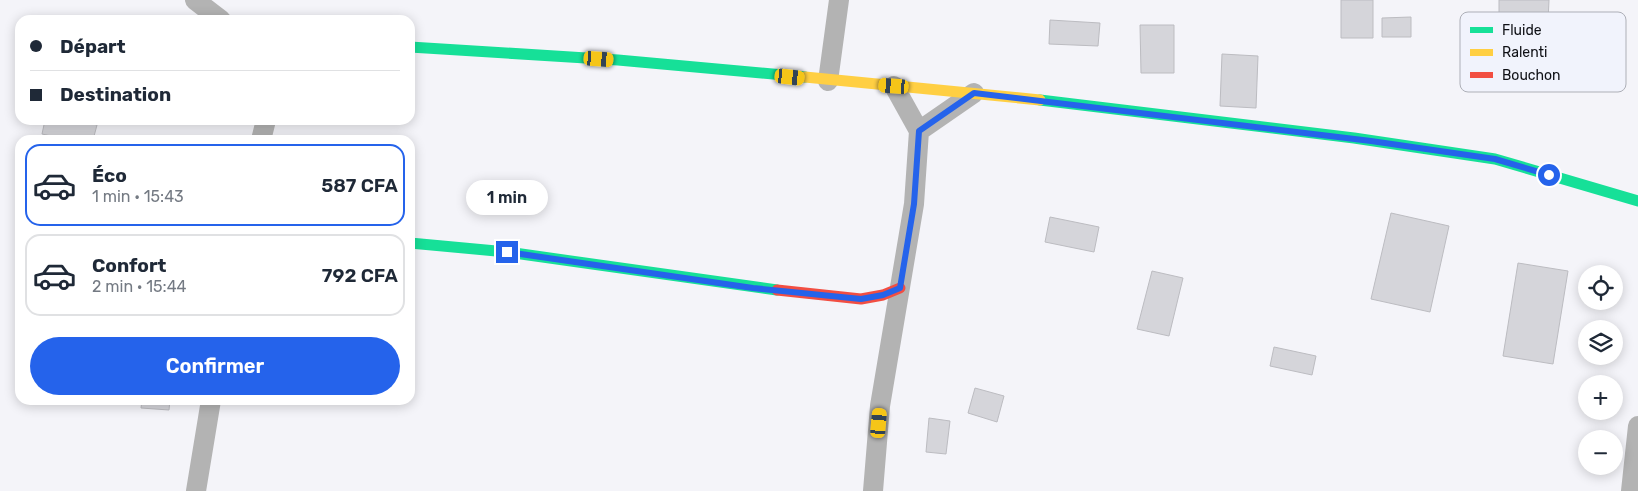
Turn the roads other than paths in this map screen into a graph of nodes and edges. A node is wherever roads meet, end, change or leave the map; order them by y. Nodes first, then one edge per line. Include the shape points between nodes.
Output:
1 (195, 0) edge
2 (839, 0) edge
3 (214, 15) edge
4 (415, 47) edge
5 (828, 81) junction
6 (894, 86) junction
7 (974, 93) junction
8 (919, 131) junction
9 (1638, 200) edge
10 (415, 243) edge
11 (900, 288) junction
12 (210, 405) edge
13 (1638, 426) edge
14 (1636, 455) edge
15 (196, 491) edge
16 (873, 491) edge
17 (1631, 491) edge

1 - 3 street
2 - 5 street
4 - 5 street via 618,60
5 - 6 street
6 - 7 street
6 - 8 street
7 - 8 street
7 - 9 street via 1344,137 1495,159
8 - 11 street via 914,204
10 - 11 street via 507,252 753,288 861,299
11 - 16 street via 880,406
12 - 15 street
13 - 14 street
14 - 17 street

